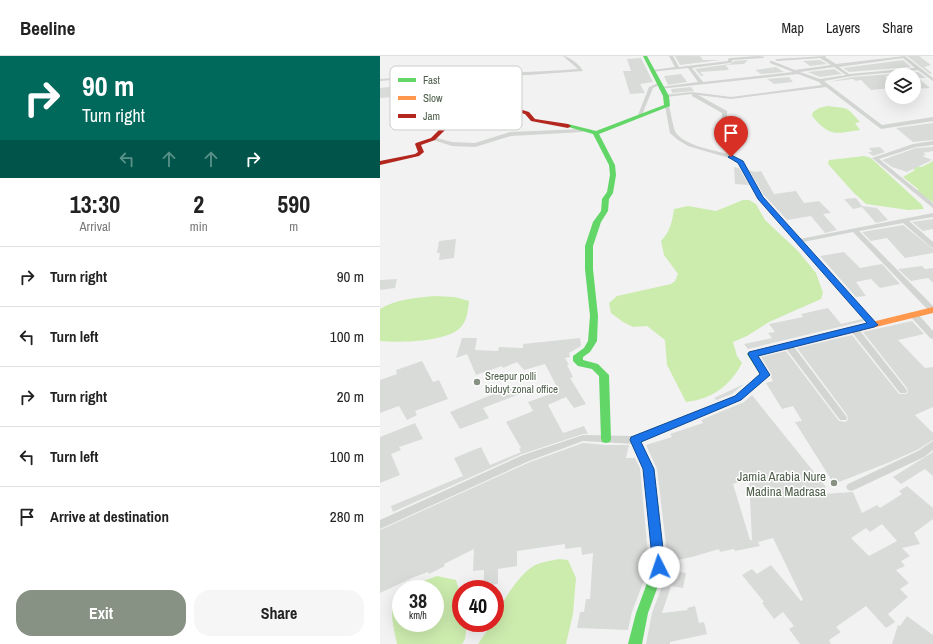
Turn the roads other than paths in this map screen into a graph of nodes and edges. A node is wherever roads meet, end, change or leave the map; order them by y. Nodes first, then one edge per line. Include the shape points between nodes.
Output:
1 (565, 56) edge
2 (645, 56) edge
3 (671, 56) edge
4 (822, 56) edge
5 (895, 57) edge
6 (770, 59) edge
7 (689, 66) junction
8 (835, 66) junction
9 (678, 68) junction
10 (918, 68) edge
11 (653, 71) junction
12 (921, 71) edge
13 (795, 72) junction
14 (885, 72) edge
15 (522, 74) edge
16 (849, 75) junction
17 (390, 79) edge
18 (380, 80) edge
19 (933, 80) edge
20 (818, 81) junction
21 (701, 83) junction
22 (661, 86) junction
23 (826, 86) junction
24 (692, 93) junction
25 (666, 96) junction
26 (667, 106) junction
27 (522, 111) edge
28 (640, 115) junction
29 (933, 119) edge
30 (440, 130) edge
31 (581, 131) junction
32 (595, 133) junction
33 (433, 139) junction
34 (933, 143) edge
35 (731, 157) junction
36 (380, 163) edge
37 (933, 206) edge
38 (933, 215) edge
39 (904, 220) junction
40 (854, 230) junction
41 (799, 241) junction
42 (933, 246) edge
43 (933, 310) edge
44 (914, 315) junction
45 (874, 325) junction
46 (854, 329) junction
47 (933, 336) edge
48 (788, 345) junction
49 (903, 391) dead end
50 (843, 418) dead end
51 (606, 439) junction
52 (635, 440) junction
53 (933, 445) edge
54 (851, 487) dead end
55 (380, 525) edge
56 (635, 644) edge

1 - 15 street via 581,70
2 - 11 street
3 - 9 street
4 - 6 street
4 - 8 street
5 - 8 street
5 - 10 street via 904,57
6 - 7 street via 730,59 730,62
6 - 13 street
7 - 9 street
7 - 21 street
8 - 13 street
8 - 16 street
9 - 11 street
11 - 22 street
12 - 19 street
13 - 20 street
13 - 21 street
14 - 16 street
16 - 20 street
17 - 18 street
20 - 23 street
21 - 22 street
22 - 25 street
22 - 28 street via 651,87
23 - 24 street via 731,98
23 - 29 street via 881,127
24 - 25 street
24 - 35 street via 725,112 724,130
25 - 26 street
26 - 28 street
26 - 35 street via 673,133 680,139 697,148
27 - 31 street via 528,113 533,120 564,125
28 - 32 street
30 - 33 street
31 - 32 street
31 - 33 street via 523,132 475,145 452,144
32 - 51 street via 596,140 612,162 615,176 610,193 604,201 605,209 597,222 589,246 588,261 594,308 592,343 589,349 578,356 578,361 581,364 595,366 604,375
33 - 36 street via 418,144 421,152 417,155
34 - 37 street via 915,145 875,158
35 - 41 street via 740,162 760,198
38 - 39 street
39 - 40 street
39 - 42 street
40 - 41 street
40 - 43 street
41 - 45 street
43 - 44 street
44 - 45 street
44 - 47 street
45 - 46 street
46 - 48 street
46 - 49 street
48 - 50 street
48 - 52 street via 752,354 765,375 738,398
51 - 52 street
51 - 55 street via 583,438 526,458
52 - 56 street via 649,469 659,567 642,613
53 - 54 street via 921,454

